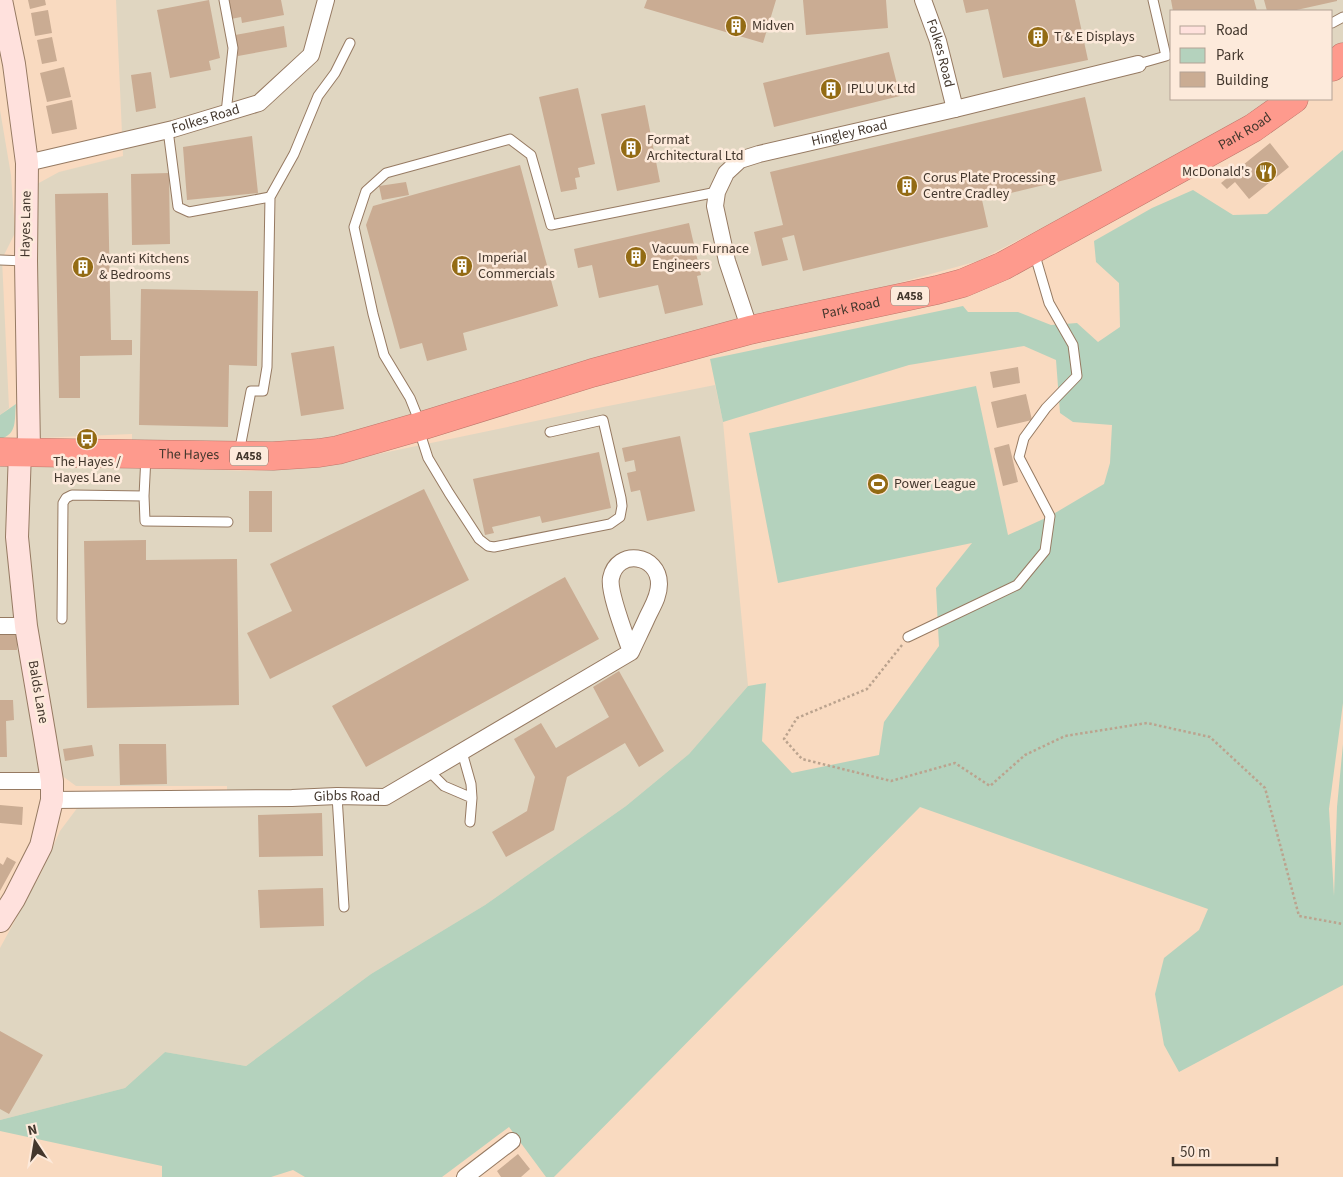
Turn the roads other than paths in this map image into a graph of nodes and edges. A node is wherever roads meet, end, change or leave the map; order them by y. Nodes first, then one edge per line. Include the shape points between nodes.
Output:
1 (1, 0) edge
2 (224, 0) edge
3 (326, 0) edge
4 (923, 0) edge
5 (1153, 0) edge
6 (350, 43) dead end
7 (1138, 64) joint
8 (1293, 100) edge
9 (955, 109) junction
10 (226, 113) junction
11 (168, 130) junction
12 (27, 162) junction
13 (717, 192) junction
14 (270, 197) junction
15 (1034, 249) junction
16 (0, 260) edge
17 (26, 261) junction
18 (750, 330) junction
19 (491, 405) joint
20 (420, 427) junction
21 (550, 432) dead end
22 (16, 451) edge
23 (146, 453) junction
24 (238, 456) junction
25 (144, 496) junction
26 (228, 522) dead end
27 (62, 619) dead end
28 (0, 626) edge
29 (26, 626) junction
30 (908, 637) road end
31 (631, 652) junction
32 (462, 752) junction
33 (430, 771) junction
34 (0, 781) edge
35 (52, 791) junction
36 (337, 796) junction
37 (472, 798) junction
38 (470, 822) dead end
39 (344, 906) dead end
40 (0, 921) edge
41 (512, 1141) dead end
42 (465, 1177) edge

1 - 12 street, Hayes Lane via 14,64
2 - 10 lane via 233,48
3 - 10 street, Folkes Road via 311,55 259,103
4 - 9 street, Folkes Road via 938,41
5 - 7 lane via 1166,56
6 - 14 lane via 335,73 318,96 294,154
7 - 9 street, Hingley Road
8 - 15 highway, Park Road / A458 via 1253,128
9 - 13 street, Hingley Road via 740,160 726,173
10 - 11 street, Folkes Road
11 - 12 street, Folkes Road
11 - 14 lane via 178,207 189,212
12 - 17 street, Hayes Lane
13 - 18 street, Hingley Road via 715,206 728,261
13 - 20 lane via 551,225 531,156 510,140 386,173 366,192 354,227 384,355 410,398
14 - 24 lane via 267,367 263,391 251,391
15 - 18 highway, Park Road / A458 via 963,283
15 - 30 lane via 1049,303 1073,345 1076,376 1024,438 1019,457 1050,516 1044,551 1018,585
16 - 17 lane
17 - 22 street, Hayes Lane
18 - 19 highway, Park Road / A458 via 592,373
19 - 20 highway, The Hayes / A458
20 - 21 lane via 428,458 479,539 488,546 610,524 620,517 621,498 603,420
20 - 24 highway, The Hayes / A458 via 320,454
22 - 23 highway, The Hayes / A458
22 - 29 street, Balds Lane via 17,537
23 - 24 highway, The Hayes / A458
23 - 25 lane
25 - 26 lane via 145,521
25 - 27 lane via 72,495 66,498 63,503
28 - 29 street
29 - 35 street, Balds Lane
31 - 31 street via 657,599 659,583 650,564 630,558 616,566 611,578
31 - 32 street, Gibbs Road
32 - 33 street, Gibbs Road
32 - 37 lane
33 - 36 street, Gibbs Road via 385,797
33 - 37 lane via 444,786
34 - 35 street, Gibbs Road
35 - 36 street, Gibbs Road via 292,798
35 - 40 street, Balds Lane via 41,846
36 - 39 lane
37 - 38 lane
41 - 42 street

